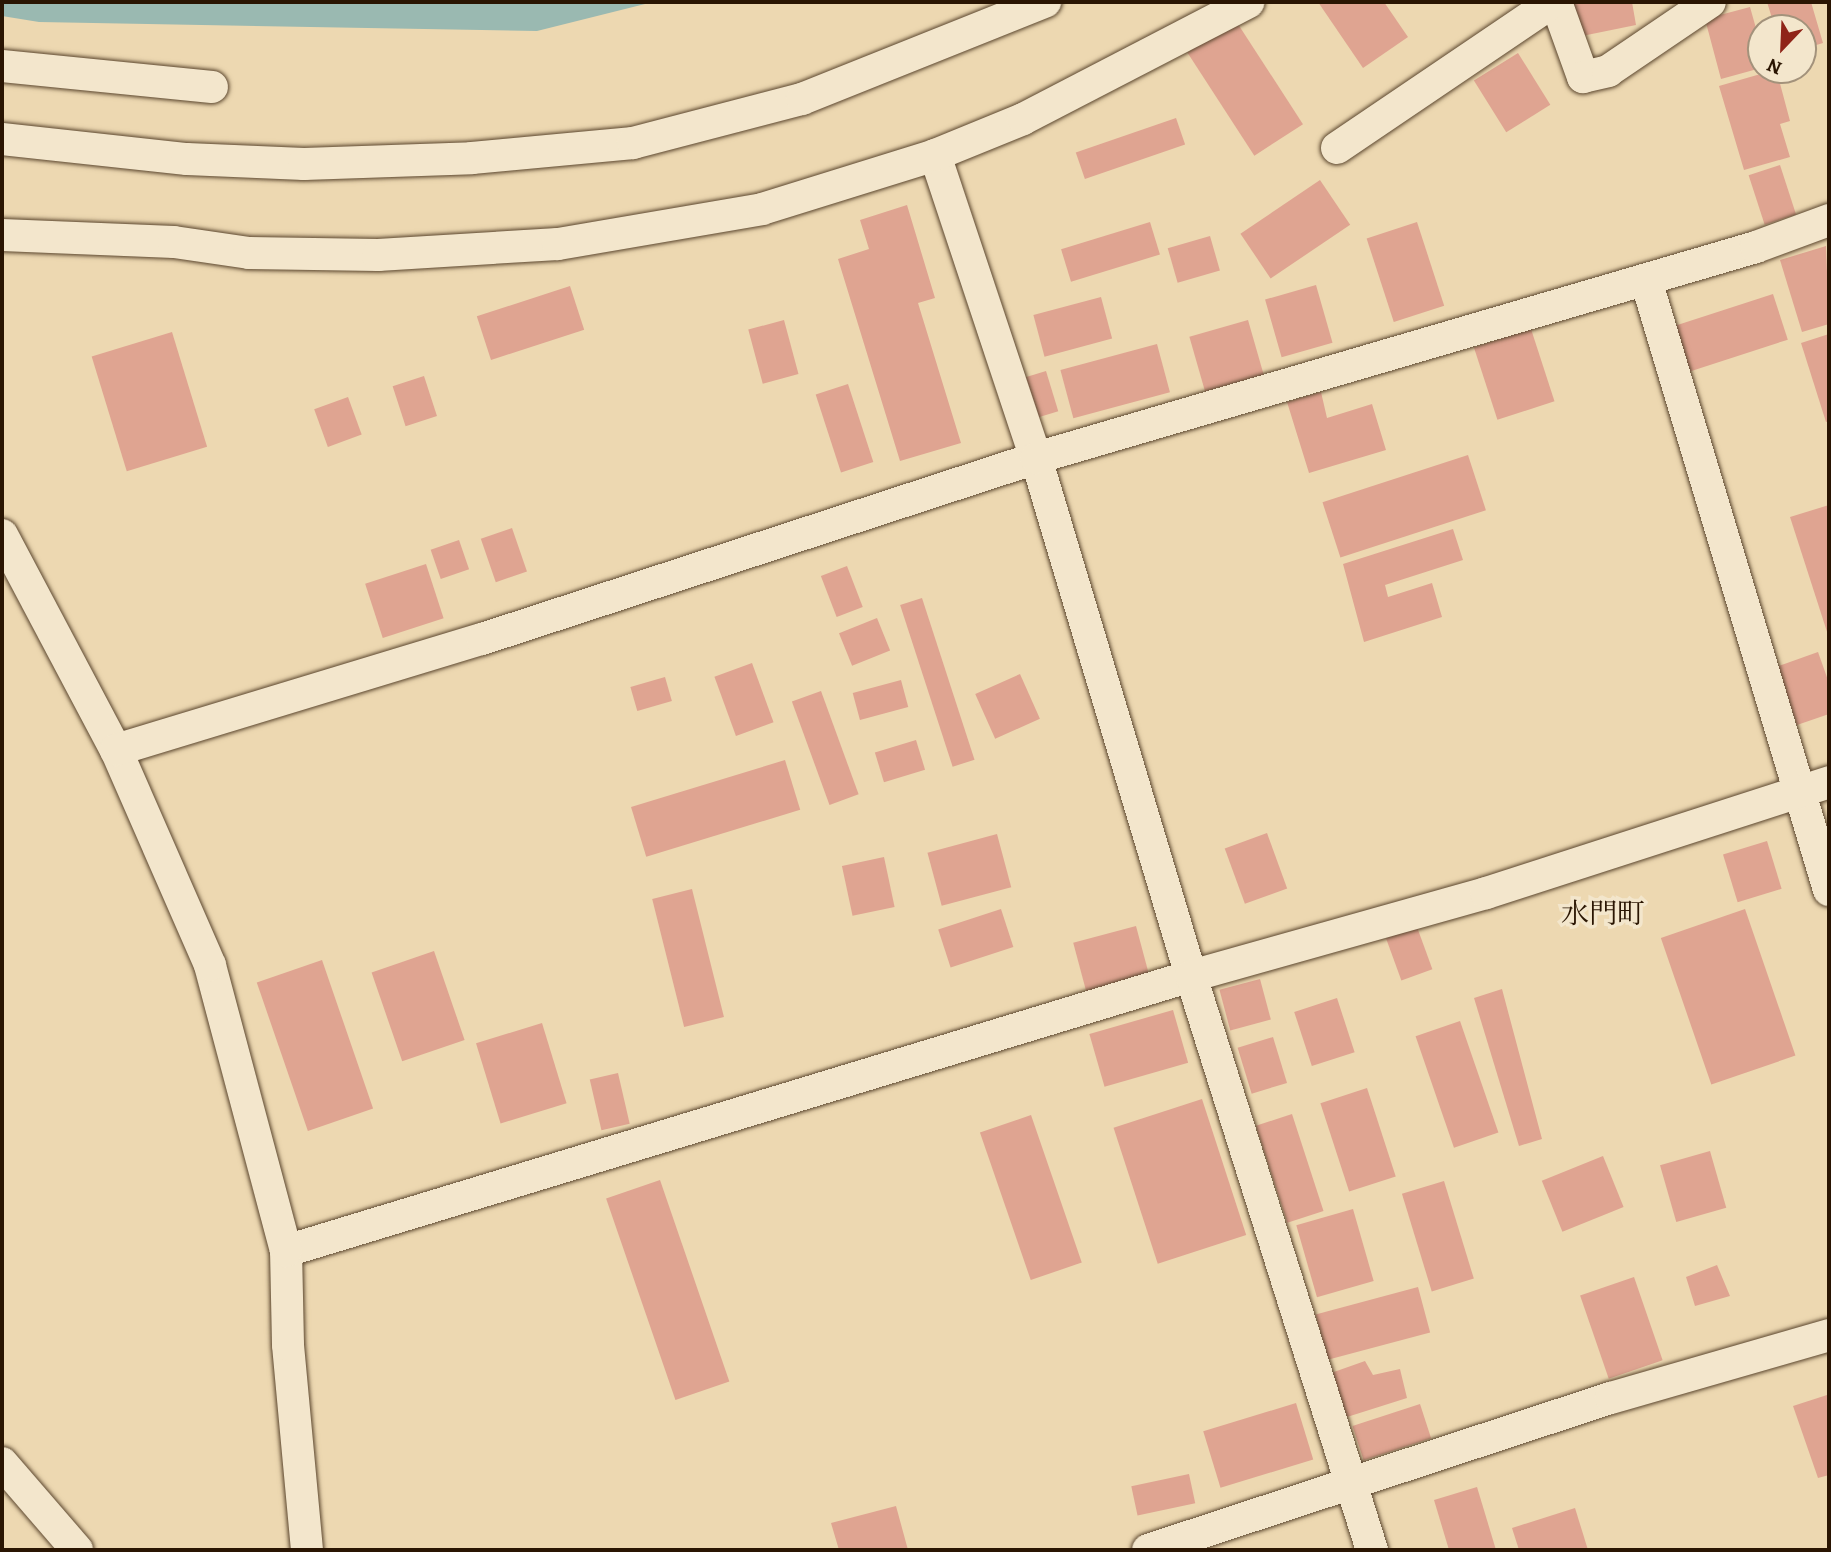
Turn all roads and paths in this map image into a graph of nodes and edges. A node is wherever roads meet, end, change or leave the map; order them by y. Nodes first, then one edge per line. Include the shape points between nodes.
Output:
1 (1045, 2) edge
2 (1249, 2) edge
3 (1554, 2) edge
4 (1710, 2) edge
5 (2, 66) edge
6 (212, 87) dead end
7 (2, 139) edge
8 (1337, 148) dead end
9 (935, 155) junction
10 (1829, 220) edge
11 (2, 235) edge
12 (1646, 279) junction
13 (1036, 458) junction
14 (2, 535) edge
15 (116, 750) junction
16 (1829, 782) edge
17 (1798, 793) junction
18 (1829, 890) edge
19 (1191, 976) junction
20 (286, 1251) junction
21 (1829, 1335) edge
22 (2, 1463) edge
23 (1353, 1483) junction
24 (77, 1550) edge
25 (307, 1550) edge
26 (1148, 1550) edge
27 (1372, 1550) edge

1 - 7 street via 802,99 633,143 472,158 304,164 187,159
2 - 9 street via 1035,113
3 - 4 street via 1583,77 1608,71
3 - 8 street
5 - 6 street
9 - 11 street via 762,209 558,244 378,255 249,253 174,242
9 - 13 street
10 - 12 street
12 - 13 street
12 - 17 street
13 - 15 street via 482,639
13 - 19 street
14 - 15 street
15 - 20 street via 210,965
16 - 17 street
17 - 18 street
17 - 19 street via 1486,893
19 - 20 street
19 - 23 street
20 - 25 street via 288,1345
21 - 23 street via 1611,1398
22 - 24 street
23 - 26 street
23 - 27 street

